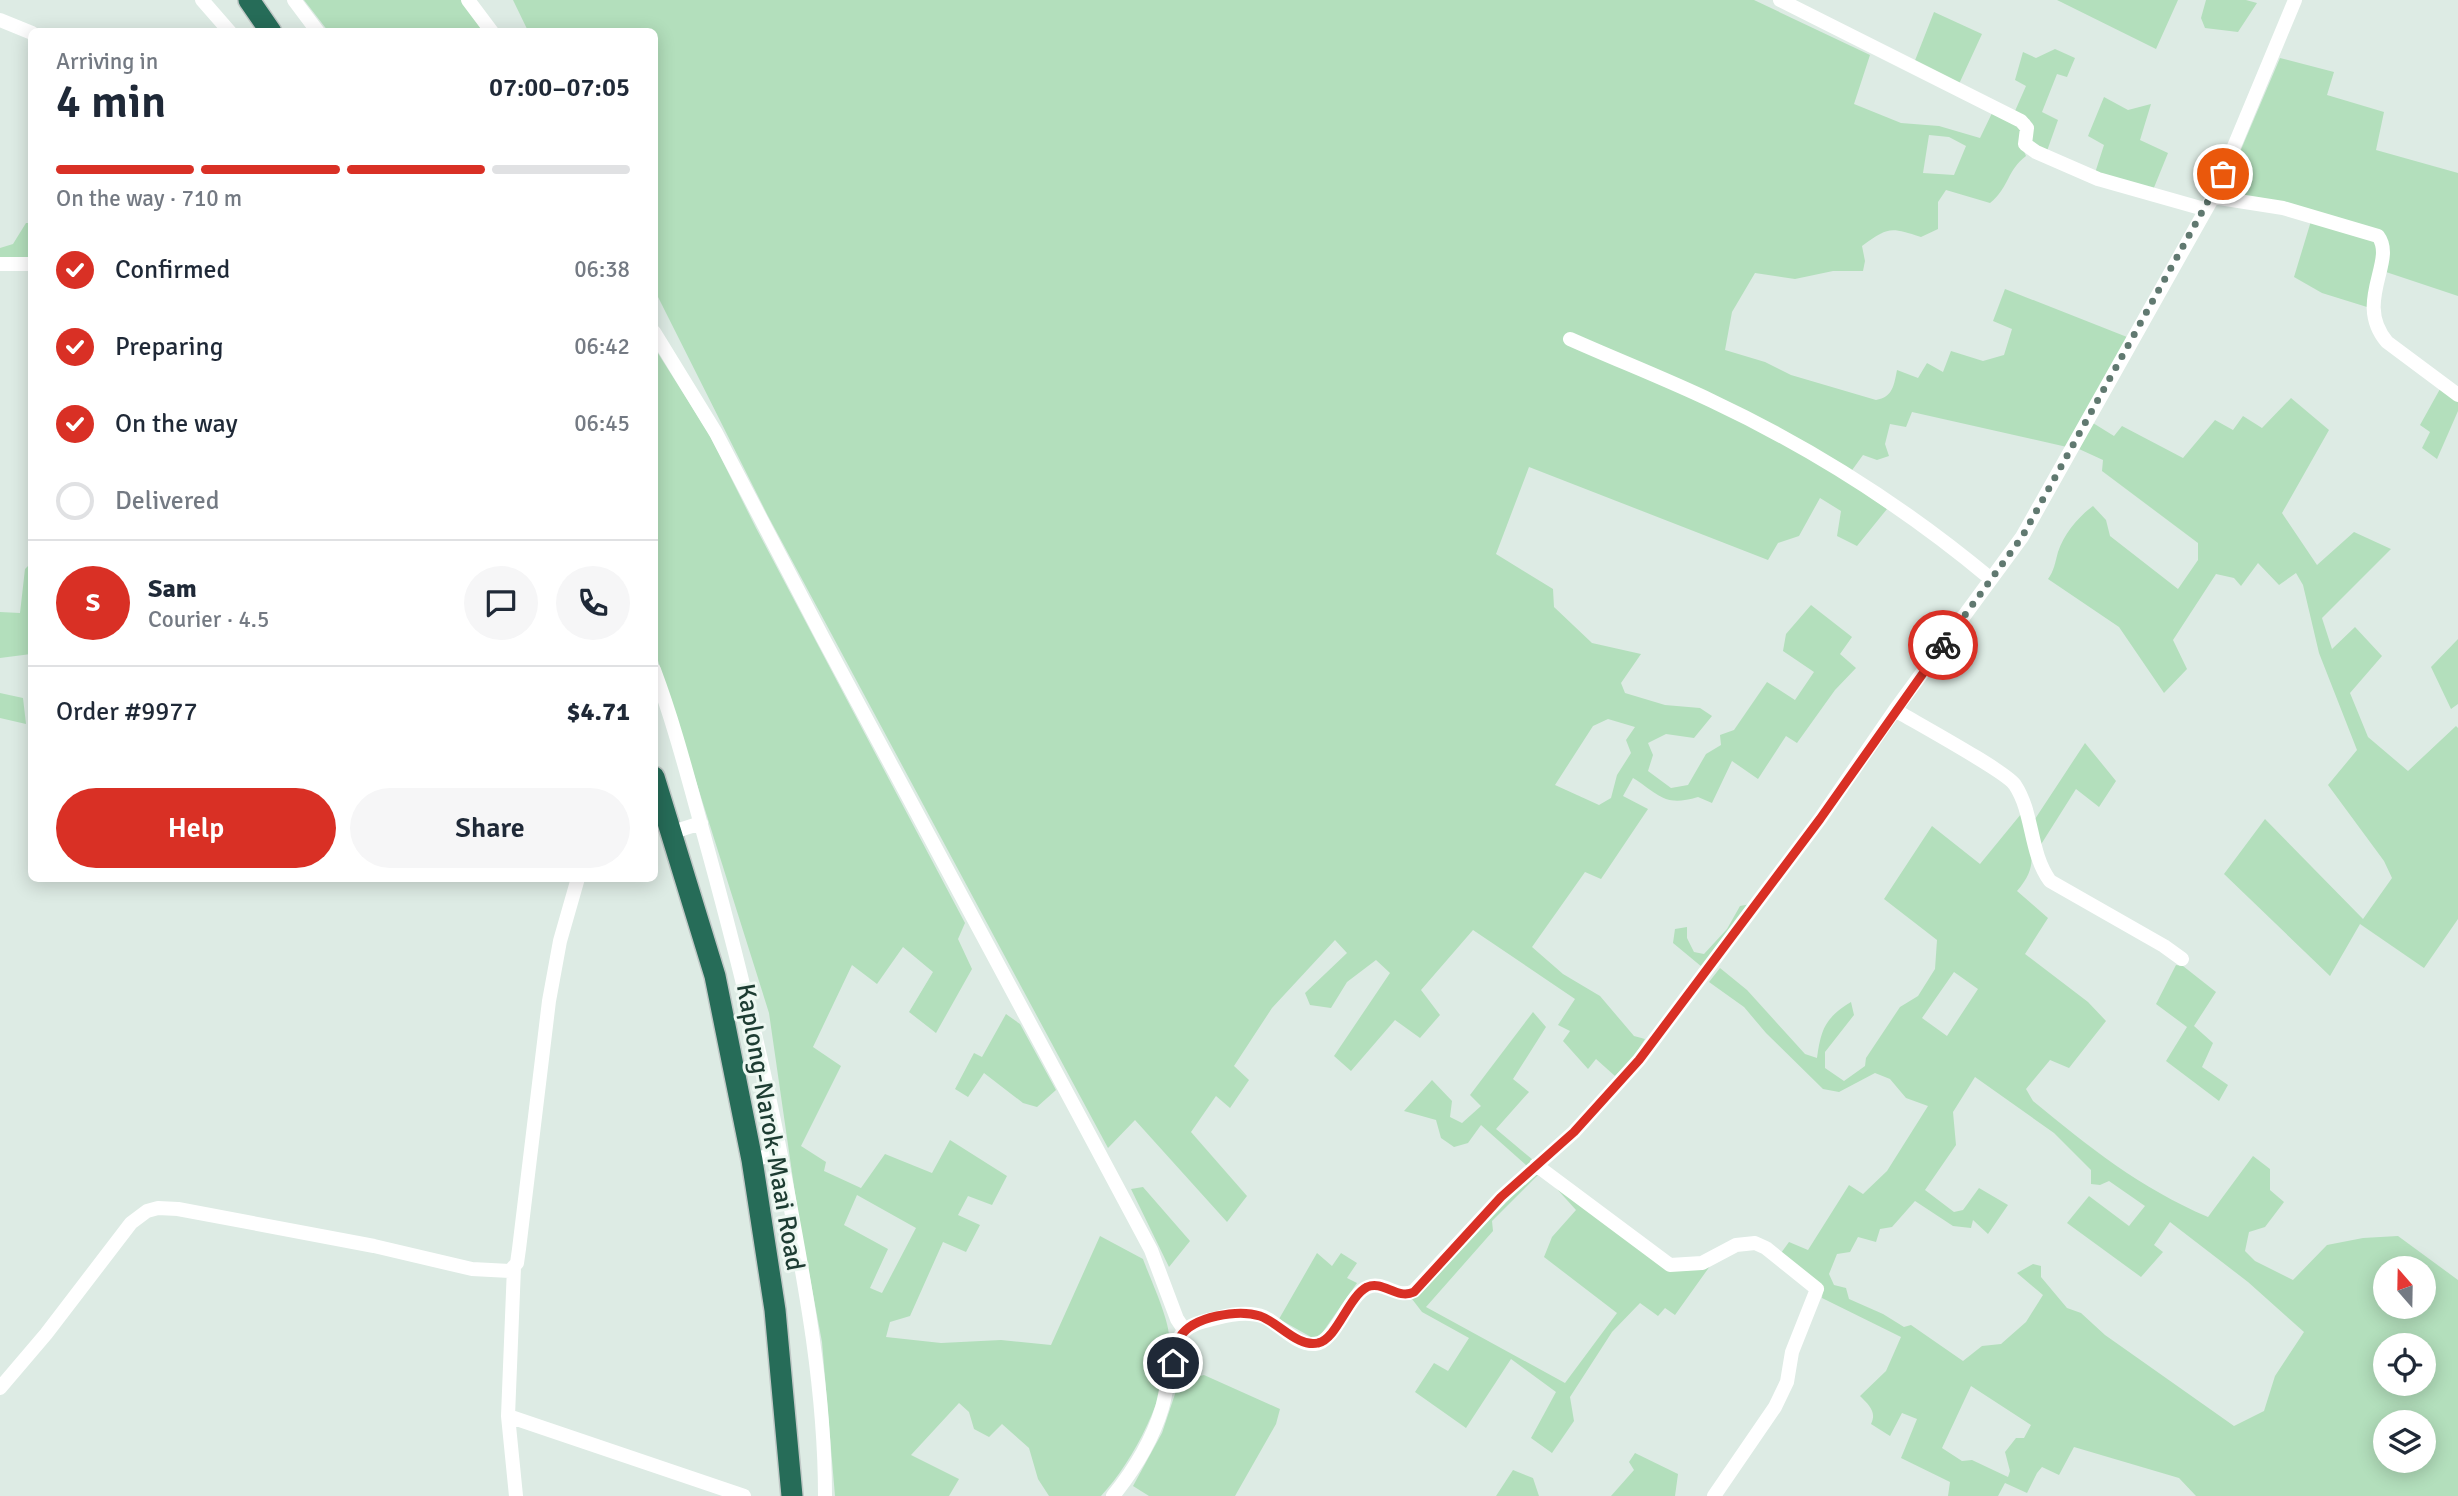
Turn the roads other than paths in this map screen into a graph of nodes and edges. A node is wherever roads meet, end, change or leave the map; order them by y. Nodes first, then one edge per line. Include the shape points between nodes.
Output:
1 (202, 0) edge
2 (249, 0) edge
3 (294, 0) edge
4 (468, 0) edge
5 (1780, 0) edge
6 (2295, 0) edge
7 (0, 20) edge
8 (226, 28) edge
9 (268, 28) edge
10 (315, 28) edge
11 (489, 28) edge
12 (28, 31) edge
13 (2209, 203) junction
14 (0, 264) edge
15 (28, 264) edge
16 (658, 339) edge
17 (1570, 339) dead end
18 (2458, 395) edge
19 (1991, 579) junction
20 (658, 683) edge
21 (1895, 710) junction
22 (658, 789) edge
23 (701, 823) junction
24 (673, 832) junction
25 (577, 882) edge
26 (2182, 959) dead end
27 (780, 1153) junction
28 (752, 1160) junction
29 (1536, 1165) junction
30 (514, 1267) junction
31 (1185, 1331) junction
32 (0, 1388) edge
33 (508, 1416) junction
34 (516, 1496) edge
35 (744, 1496) edge
36 (792, 1496) edge
37 (825, 1496) edge
38 (1113, 1496) edge
39 (1714, 1496) edge

1 - 8 street
2 - 9 highway
3 - 10 street
4 - 11 street
5 - 13 street via 2021,121 2027,128 2025,144 2030,149 2098,179
6 - 13 street
7 - 12 street
13 - 18 street via 2283,208 2378,236 2384,249 2373,297 2379,330 2387,342
13 - 19 street via 2022,537
14 - 15 street
16 - 31 street via 716,433 1082,1119 1151,1250
17 - 19 street via 1710,400 1827,462 1951,546
19 - 21 street
20 - 23 street
21 - 26 street via 2009,778 2021,798 2040,868 2050,881
21 - 29 street via 1820,819 1639,1060 1574,1132
22 - 24 highway, Kaplong-Narok-Maai Road
23 - 24 street
23 - 27 street via 754,1020
24 - 28 highway, Kaplong-Narok-Maai Road via 715,976
25 - 30 street via 549,1001
27 - 28 street
27 - 37 street via 813,1334
28 - 36 highway, Kaplong-Narok-Maai Road via 775,1310
29 - 31 street via 1414,1292 1366,1288 1323,1341 1306,1343 1250,1313 1197,1323
29 - 39 street via 1670,1265 1702,1264 1736,1245 1755,1243 1817,1289 1787,1382
30 - 32 street via 496,1272 472,1269 218,1214 158,1208 131,1223
30 - 33 street
31 - 38 street via 1175,1348 1161,1411 1140,1459
33 - 34 street
33 - 35 street

